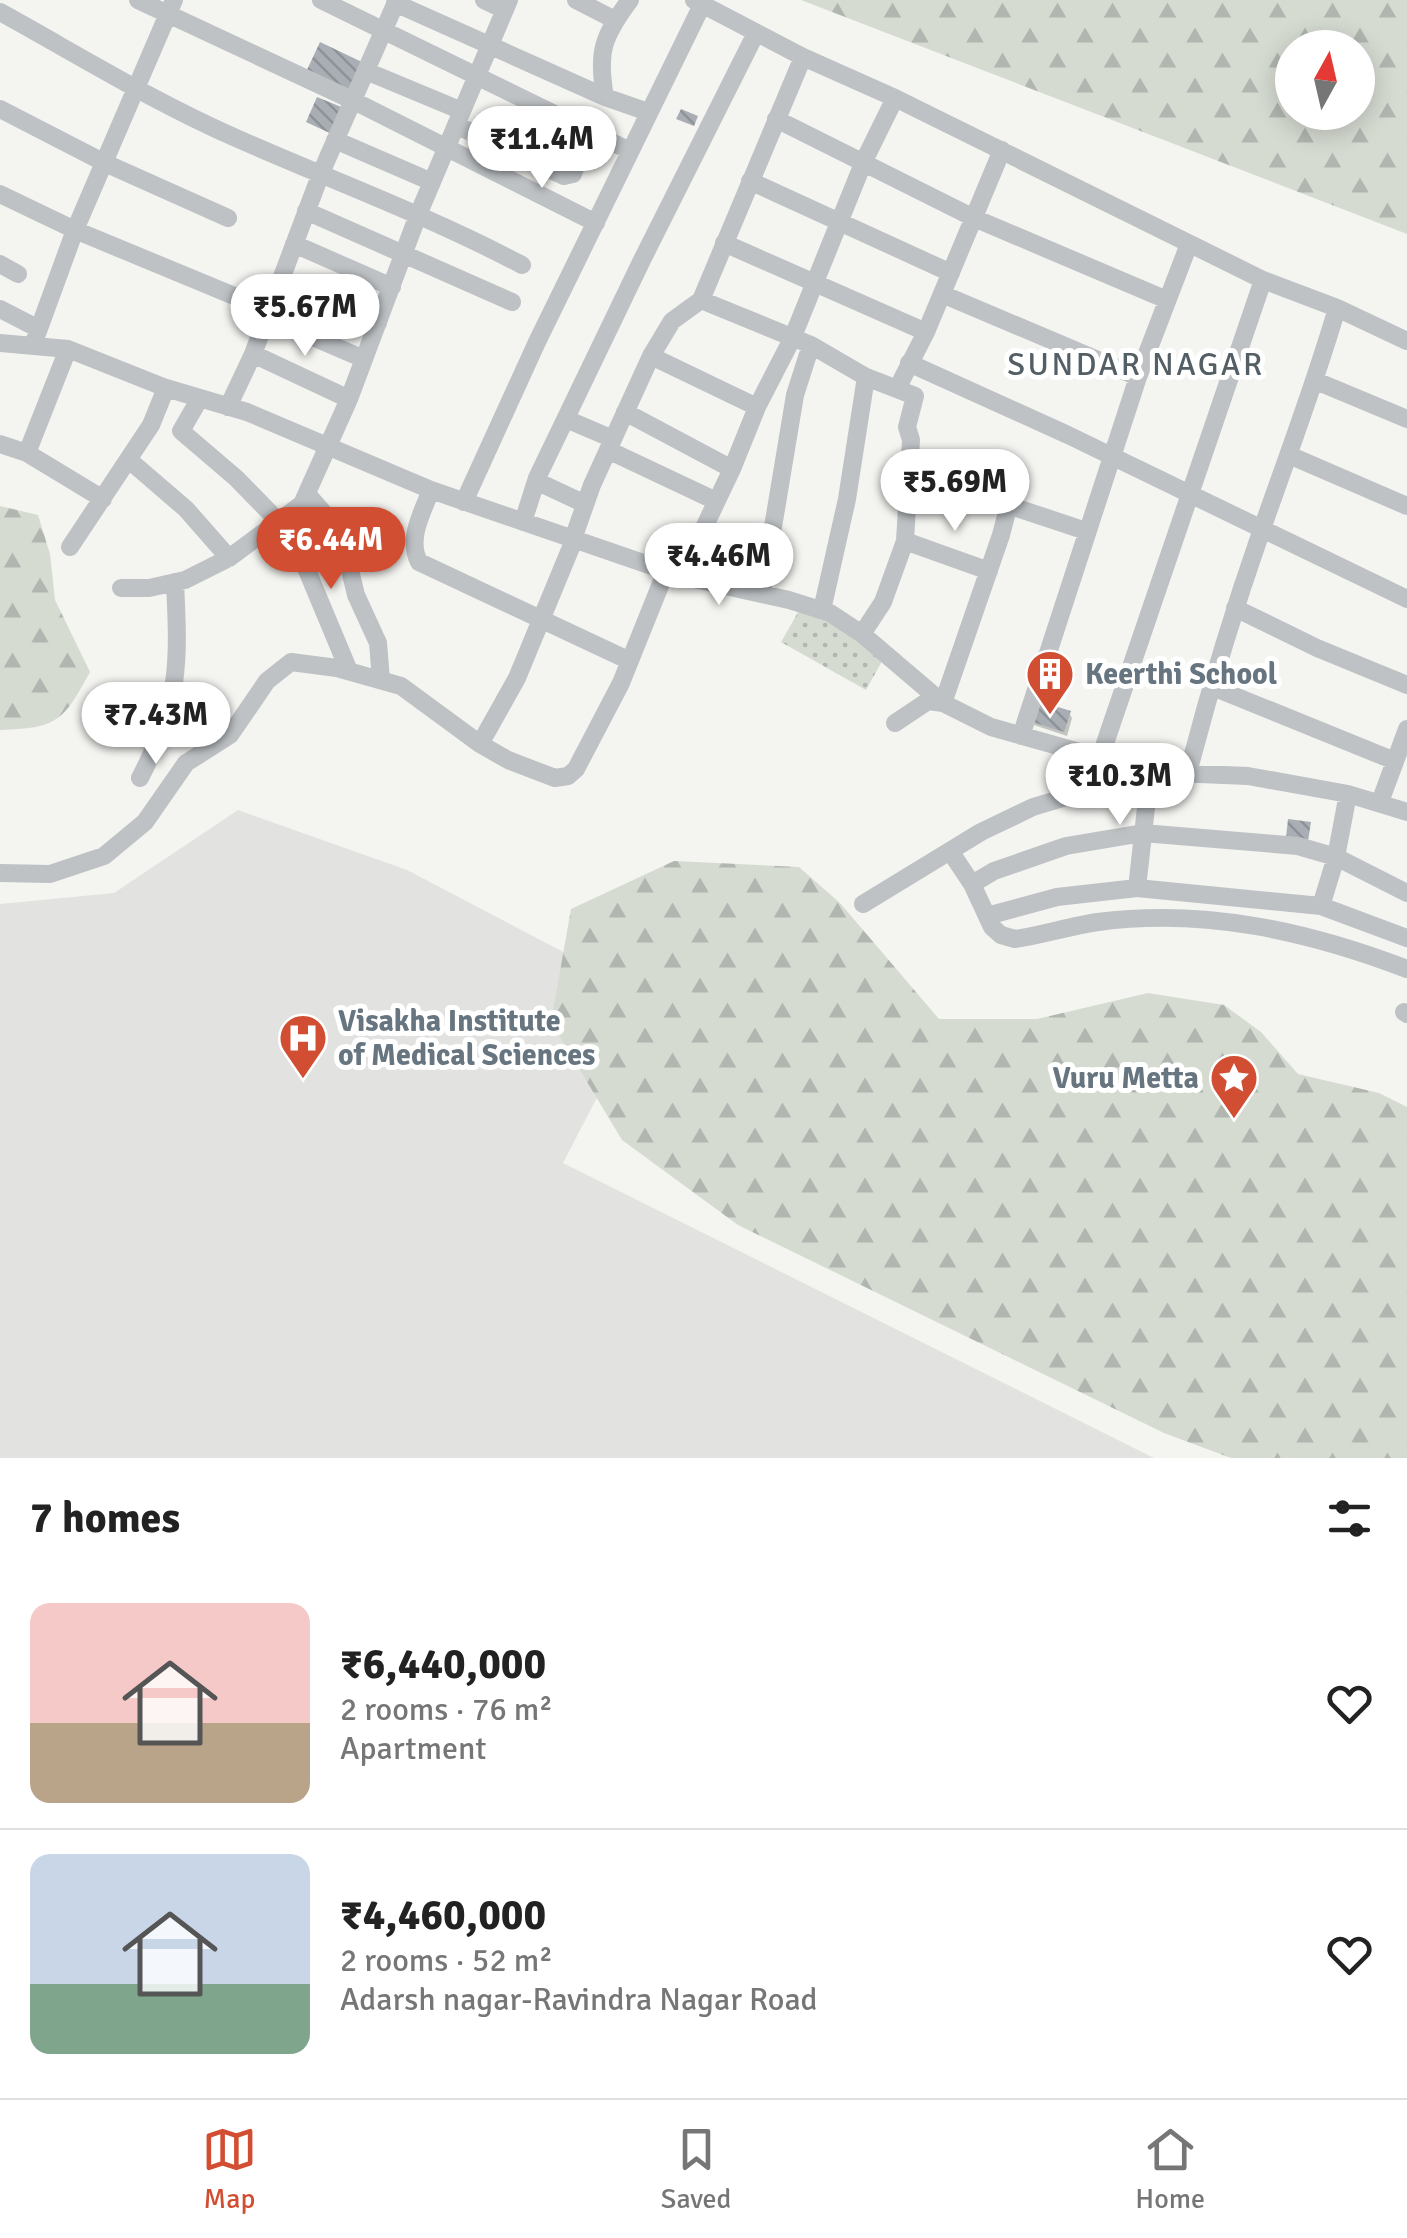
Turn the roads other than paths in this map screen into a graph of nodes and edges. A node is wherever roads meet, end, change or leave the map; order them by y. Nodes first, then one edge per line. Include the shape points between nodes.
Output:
1 (138, 0) edge
2 (321, 0) edge
3 (484, 0) edge
4 (576, 0) edge
5 (630, 0) edge
6 (396, 2) edge
7 (698, 2) edge
8 (507, 5) edge
9 (171, 8) edge
10 (0, 12) edge
11 (615, 20) junction
12 (383, 33) junction
13 (756, 33) junction
14 (489, 46) junction
15 (802, 57) junction
16 (366, 71) junction
17 (476, 75) junction
18 (137, 89) junction
19 (604, 96) junction
20 (895, 98) junction
21 (352, 100) junction
22 (0, 109) edge
23 (648, 112) junction
24 (459, 118) junction
25 (776, 118) junction
26 (588, 133) junction
27 (335, 140) junction
28 (447, 148) junction
29 (1002, 150) junction
30 (630, 151) junction
31 (864, 161) junction
32 (105, 162) junction
33 (322, 173) junction
34 (750, 181) junction
35 (432, 182) junction
36 (0, 194) edge
37 (306, 211) junction
38 (418, 215) junction
39 (228, 218) dead end
40 (974, 218) junction
41 (596, 222) junction
42 (840, 224) junction
43 (74, 230) junction
44 (724, 243) junction
45 (294, 244) junction
46 (1189, 244) junction
47 (404, 252) junction
48 (0, 264) edge
49 (522, 264) dead end
50 (18, 274) dead end
51 (950, 274) junction
52 (280, 280) junction
53 (1263, 280) junction
54 (816, 282) junction
55 (392, 287) junction
56 (942, 294) junction
57 (701, 300) junction
58 (1167, 300) junction
59 (512, 302) dead end
60 (1337, 308) junction
61 (0, 310) edge
62 (267, 313) junction
63 (378, 324) junction
64 (926, 332) junction
65 (35, 336) junction
66 (792, 338) junction
67 (1407, 341) edge
68 (0, 344) edge
69 (811, 345) junction
70 (68, 349) junction
71 (253, 354) junction
72 (651, 356) junction
73 (364, 358) junction
74 (908, 363) junction
75 (866, 377) junction
76 (1138, 377) junction
77 (1316, 381) junction
78 (166, 388) junction
79 (897, 389) junction
80 (200, 398) junction
81 (350, 398) junction
82 (228, 407) junction
83 (757, 407) junction
84 (625, 412) junction
85 (566, 419) junction
86 (1407, 419) edge
87 (0, 444) edge
88 (610, 444) junction
89 (328, 446) junction
90 (28, 453) junction
91 (1289, 455) junction
92 (1112, 457) junction
93 (129, 460) junction
94 (732, 469) junction
95 (909, 472) junction
96 (536, 481) junction
97 (431, 490) junction
98 (1190, 493) junction
99 (307, 494) junction
100 (103, 499) junction
101 (716, 501) junction
102 (464, 502) junction
103 (586, 504) junction
104 (1008, 504) junction
105 (1407, 506) edge
106 (523, 522) junction
107 (280, 523) junction
108 (1261, 530) junction
109 (1086, 531) junction
110 (574, 539) junction
111 (906, 541) junction
112 (70, 547) dead end
113 (229, 558) junction
114 (989, 572) junction
115 (674, 573) junction
116 (175, 582) junction
117 (121, 588) dead end
118 (762, 594) junction
119 (1407, 599) edge
120 (1235, 608) junction
121 (822, 610) junction
122 (542, 620) junction
123 (862, 634) junction
124 (630, 661) junction
125 (349, 671) junction
126 (381, 680) junction
127 (1407, 685) edge
128 (1210, 686) junction
129 (943, 703) junction
130 (895, 723) dead end
131 (1407, 729) edge
132 (1021, 736) junction
133 (480, 744) junction
134 (1100, 758) junction
135 (1396, 761) junction
136 (1150, 772) junction
137 (1188, 774) junction
138 (140, 778) dead end
139 (1348, 794) junction
140 (1380, 802) junction
141 (1407, 812) edge
142 (1143, 832) junction
143 (950, 851) junction
144 (1336, 857) junction
145 (0, 874) edge
146 (972, 884) junction
147 (1138, 888) junction
148 (1407, 893) edge
149 (864, 904) dead end
150 (1321, 906) junction
151 (987, 916) junction
152 (1407, 938) edge
153 (1407, 969) edge

1 - 9 street
2 - 12 street
3 - 8 street
4 - 11 street
5 - 11 street
6 - 12 street
6 - 14 street
7 - 13 street
7 - 23 street
8 - 14 street
9 - 18 street
9 - 21 street
10 - 18 street
11 - 19 street via 601,52
12 - 16 street
12 - 17 street
13 - 15 street
13 - 85 street
14 - 17 street
14 - 19 street
15 - 20 street
15 - 25 street
16 - 21 street
16 - 24 street
17 - 24 street
17 - 26 street
18 - 32 street
18 - 33 street
19 - 23 street
20 - 29 street
20 - 31 street
21 - 27 street
21 - 28 street
22 - 32 street
23 - 30 street
24 - 26 street via 564,176 572,174
24 - 28 street
25 - 31 street
25 - 34 street
26 - 30 street
27 - 33 street
27 - 35 street
28 - 35 street
28 - 41 street
29 - 40 street
29 - 46 street
30 - 41 street
31 - 40 street
31 - 42 street
32 - 39 street
32 - 43 street
33 - 37 street
33 - 38 street
34 - 42 street
34 - 44 street
35 - 38 street
36 - 43 street
37 - 45 street
37 - 47 street
38 - 47 street
38 - 49 street
40 - 51 street
40 - 58 street
41 - 102 street
42 - 51 street
42 - 54 street
43 - 62 street
43 - 65 street
44 - 54 street
44 - 57 street
45 - 52 street
45 - 55 street
46 - 53 street
46 - 58 street
47 - 55 street
47 - 59 street
48 - 50 street
51 - 56 street
52 - 62 street
52 - 63 street
53 - 60 street
53 - 98 street
54 - 64 street
54 - 66 street
55 - 63 street
56 - 64 street
56 - 76 street
57 - 66 street
57 - 72 street via 672,322
58 - 76 street
60 - 67 street
60 - 77 street
61 - 65 street
62 - 71 street
62 - 73 street
63 - 73 street
64 - 74 street
65 - 68 street
65 - 70 street
66 - 69 street
66 - 83 street
69 - 75 street
69 - 118 street via 795,395
70 - 78 street
70 - 90 street
71 - 81 street
71 - 82 street
72 - 83 street
72 - 84 street
73 - 81 street
74 - 79 street
74 - 92 street
75 - 79 street
75 - 121 street
76 - 92 street
77 - 86 street
77 - 91 street
78 - 80 street
78 - 93 street
79 - 95 street via 916,396 907,427
80 - 82 street
80 - 107 street via 181,431
81 - 89 street
82 - 89 street
83 - 94 street
84 - 88 street
84 - 94 street
85 - 88 street
85 - 96 street
87 - 90 street
88 - 101 street
88 - 103 street
89 - 97 street
89 - 99 street
90 - 100 street
91 - 105 street
91 - 108 street
92 - 98 street
92 - 109 street
93 - 100 street
93 - 113 street
94 - 101 street
95 - 104 street
95 - 111 street
96 - 103 street
96 - 106 street
97 - 102 street
97 - 122 street via 414,540 419,562
98 - 108 street
98 - 134 street
99 - 107 street
99 - 126 street via 344,545 378,643
100 - 112 street
101 - 115 street
102 - 106 street
103 - 110 street
104 - 109 street
104 - 114 street
106 - 110 street
107 - 113 street
107 - 125 street via 296,544
108 - 119 street
108 - 120 street
109 - 132 street
110 - 115 street
110 - 122 street
111 - 114 street
111 - 123 street via 883,602
113 - 116 street
114 - 129 street
115 - 118 street
115 - 124 street
116 - 117 street
116 - 138 street via 177,675 162,736
118 - 121 street
120 - 127 street
120 - 128 street
121 - 123 street
122 - 124 street
122 - 133 street
123 - 129 street
124 - 133 street via 568,776 555,778
125 - 126 street
125 - 145 street via 284,664 230,735 186,763 145,822 104,856 50,874
126 - 133 street via 401,686
128 - 135 street
128 - 137 street
129 - 130 street via 928,701
129 - 132 street
131 - 135 street
132 - 134 street
134 - 136 street
135 - 140 street
136 - 137 street
136 - 142 street
136 - 143 street via 1033,808
137 - 139 street via 1248,776
139 - 140 street
139 - 144 street
140 - 141 street
142 - 144 street via 1298,846
142 - 146 street via 1048,851
142 - 147 street
143 - 146 street
143 - 149 street
144 - 148 street
144 - 150 street
146 - 151 street
147 - 150 street
147 - 151 street via 1056,897
150 - 152 street
151 - 153 street via 1001,936 1014,939 1098,922 1190,918 1245,924

